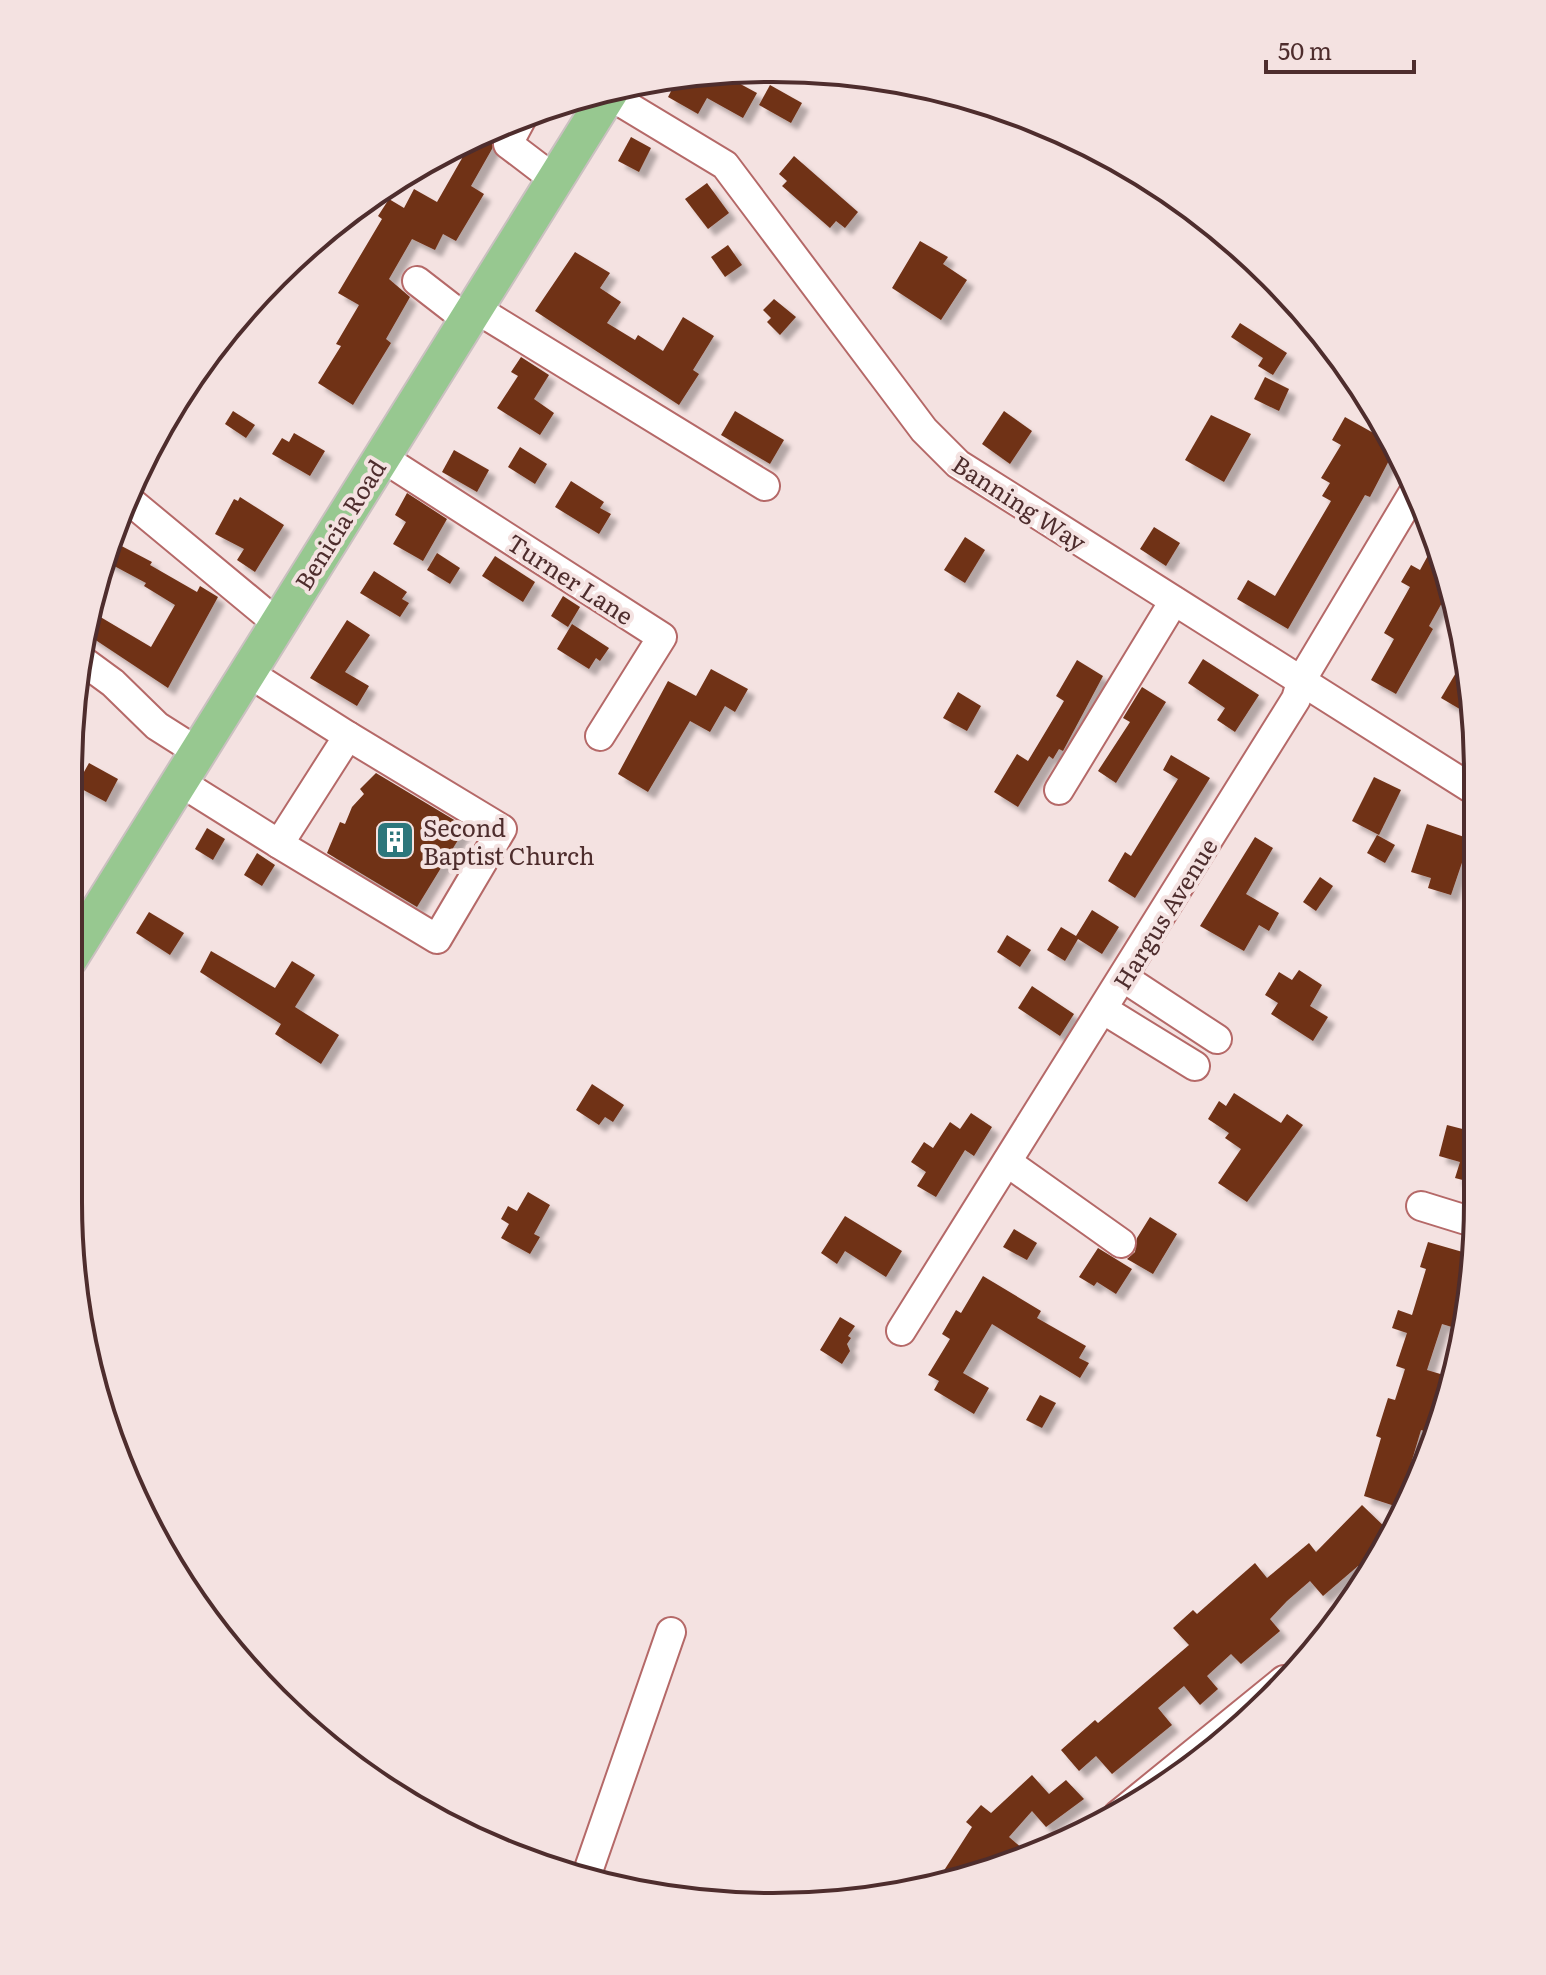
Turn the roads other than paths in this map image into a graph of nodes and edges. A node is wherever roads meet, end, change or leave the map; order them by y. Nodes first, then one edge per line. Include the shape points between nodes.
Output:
1 (621, 99) edge
2 (602, 104) edge
3 (514, 133) edge
4 (554, 179) junction
5 (417, 281) dead end
6 (470, 313) junction
7 (380, 456) junction
8 (765, 486) dead end
9 (1408, 502) edge
10 (136, 506) edge
11 (1174, 601) junction
12 (277, 623) junction
13 (91, 667) edge
14 (247, 672) junction
15 (1302, 679) junction
16 (348, 736) junction
17 (600, 736) dead end
18 (189, 767) junction
19 (1464, 784) edge
20 (1059, 790) dead end
21 (279, 844) junction
22 (82, 938) edge
23 (1124, 978) junction
24 (1104, 1010) junction
25 (1217, 1039) dead end
26 (1195, 1066) dead end
27 (1007, 1162) junction
28 (1421, 1206) dead end
29 (1464, 1219) edge
30 (1121, 1243) dead end
31 (901, 1331) dead end
32 (671, 1632) dead end
33 (589, 1868) edge

1 - 11 street, Banning Way via 725,165 945,452
2 - 4 main road, Benicia Road
3 - 4 street via 508,144
4 - 6 main road, Benicia Road
5 - 6 street
6 - 7 main road, Benicia Road
6 - 8 street
7 - 12 main road, Benicia Road
7 - 17 street, Turner Lane via 662,637
9 - 15 street, Hargus Avenue
10 - 12 street
11 - 15 street, Banning Way
11 - 20 street
12 - 14 main road, Benicia Road
13 - 18 street via 157,726
14 - 16 street
14 - 18 main road, Benicia Road
15 - 19 street, Banning Way
15 - 23 street, Hargus Avenue via 1296,699
16 - 21 street
16 - 21 street via 502,829 437,939
18 - 21 street
18 - 22 main road, Benicia Road
23 - 24 street, Hargus Avenue
23 - 25 street
24 - 26 street
24 - 27 street, Hargus Avenue
27 - 30 street
27 - 31 street, Hargus Avenue
28 - 29 street
32 - 33 street

